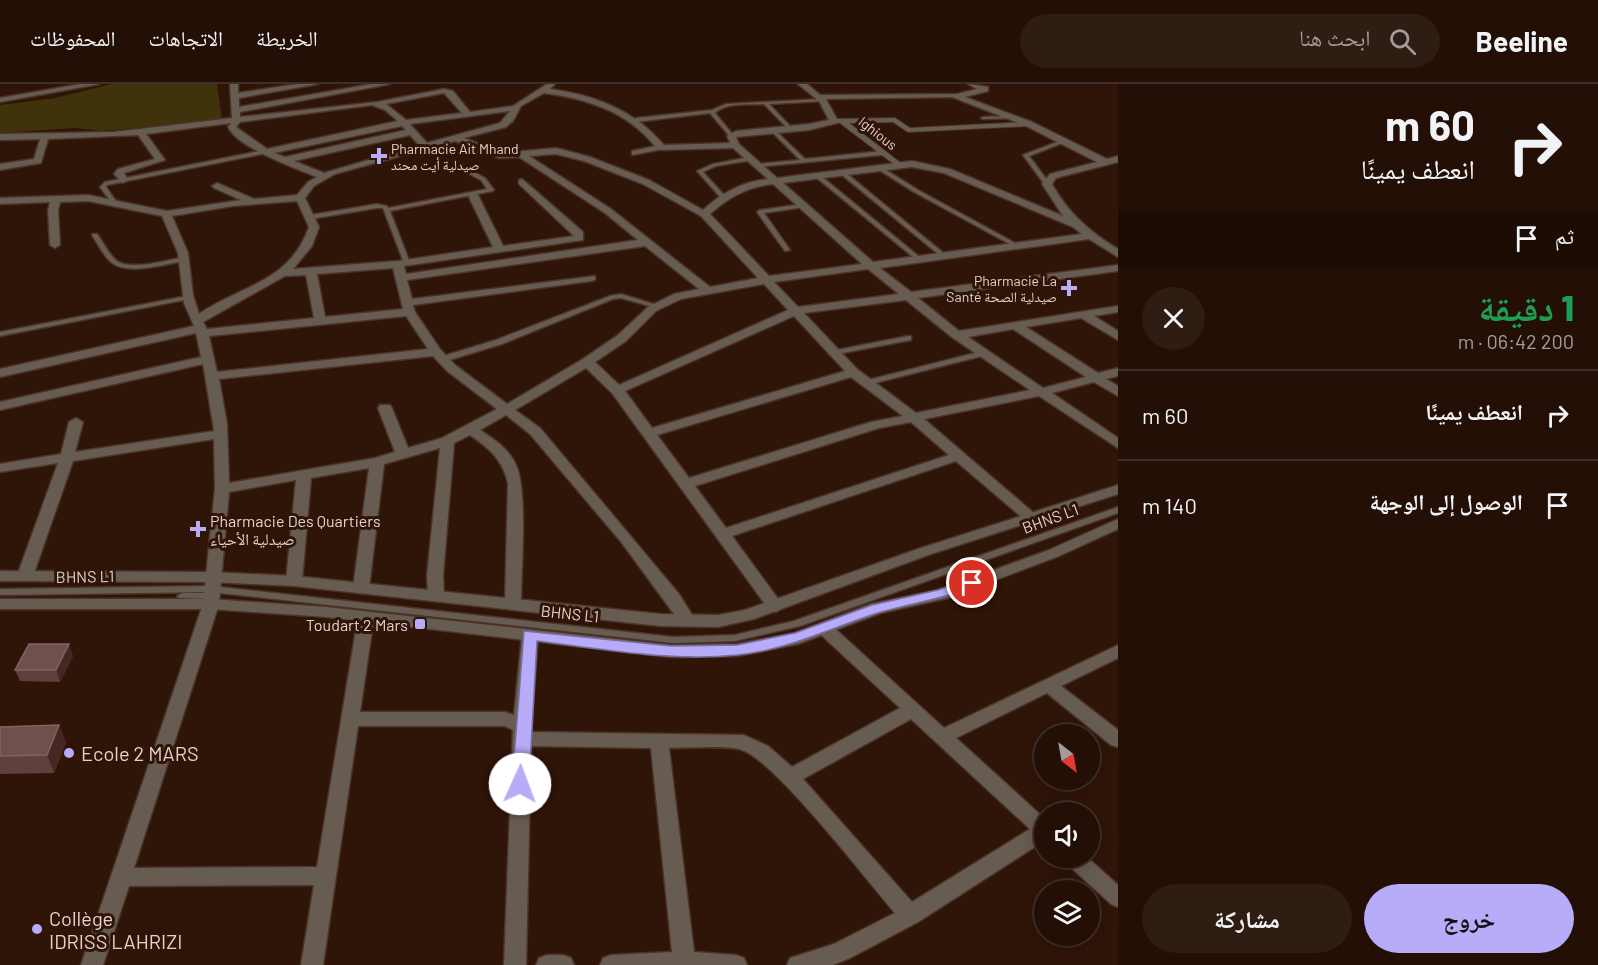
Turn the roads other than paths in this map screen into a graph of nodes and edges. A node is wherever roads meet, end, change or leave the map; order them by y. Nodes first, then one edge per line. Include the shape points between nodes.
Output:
1 (95, 84) edge
2 (234, 84) edge
3 (314, 84) edge
4 (386, 84) edge
5 (802, 84) edge
6 (972, 84) edge
7 (339, 88) edge
8 (547, 88) edge
9 (234, 96) junction
10 (958, 96) junction
11 (820, 99) junction
12 (0, 100) edge
13 (380, 103) junction
14 (765, 103) junction
15 (352, 104) junction
16 (515, 108) junction
17 (235, 110) junction
18 (712, 111) junction
19 (466, 112) junction
20 (1011, 117) junction
21 (983, 118) dead end
22 (636, 120) junction
23 (838, 121) junction
24 (236, 122) junction
25 (402, 123) junction
26 (1029, 124) junction
27 (790, 129) junction
28 (773, 130) junction
29 (140, 132) junction
30 (410, 132) junction
31 (45, 135) junction
32 (0, 137) edge
33 (455, 138) junction
34 (733, 141) junction
35 (1062, 142) junction
36 (425, 146) junction
37 (660, 148) junction
38 (0, 149) edge
39 (264, 152) junction
40 (635, 153) dead end
41 (882, 153) junction
42 (523, 156) junction
43 (1118, 159) edge
44 (284, 160) junction
45 (804, 161) junction
46 (754, 162) junction
47 (1106, 162) junction
48 (899, 166) junction
49 (0, 167) edge
50 (464, 169) dead end
51 (881, 169) junction
52 (843, 174) junction
53 (323, 176) junction
54 (819, 177) junction
55 (123, 180) junction
56 (774, 181) junction
57 (522, 182) dead end
58 (1047, 184) junction
59 (217, 186) dead end
60 (473, 195) junction
61 (723, 197) junction
62 (300, 198) junction
63 (56, 199) junction
64 (0, 201) edge
65 (18, 201) junction
66 (113, 201) junction
67 (253, 201) junction
68 (803, 206) junction
69 (387, 210) junction
70 (0, 211) edge
71 (167, 214) junction
72 (704, 214) junction
73 (311, 217) junction
74 (1074, 224) junction
75 (95, 235) dead end
76 (1090, 236) junction
77 (649, 242) junction
78 (56, 244) dead end
79 (1019, 247) junction
80 (500, 250) junction
81 (788, 250) dead end
82 (1118, 254) edge
83 (945, 257) junction
84 (184, 259) junction
85 (920, 260) junction
86 (872, 267) junction
87 (402, 268) junction
88 (1118, 268) edge
89 (286, 273) junction
90 (311, 273) junction
91 (591, 278) dead end
92 (765, 280) junction
93 (707, 290) junction
94 (910, 297) junction
95 (187, 298) junction
96 (657, 306) junction
97 (408, 308) junction
98 (1118, 309) edge
99 (796, 311) junction
100 (1084, 315) junction
101 (320, 322) junction
102 (1017, 327) junction
103 (201, 328) junction
104 (0, 334) edge
105 (957, 336) junction
106 (1118, 336) edge
107 (908, 338) dead end
108 (832, 353) junction
109 (982, 353) junction
110 (440, 355) junction
111 (207, 359) junction
112 (587, 362) junction
113 (853, 372) junction
114 (1118, 372) edge
115 (0, 373) edge
116 (213, 376) junction
117 (1097, 378) junction
118 (867, 383) junction
119 (617, 390) junction
120 (1042, 392) junction
121 (1118, 392) edge
122 (0, 406) edge
123 (385, 408) dead end
124 (506, 410) junction
125 (913, 417) junction
126 (76, 422) dead end
127 (471, 430) junction
128 (649, 433) junction
129 (219, 434) junction
130 (447, 441) junction
131 (1118, 444) edge
132 (403, 454) junction
133 (69, 455) junction
134 (958, 456) junction
135 (377, 462) junction
136 (0, 468) edge
137 (304, 475) junction
138 (686, 484) junction
139 (222, 489) junction
140 (1118, 489) edge
141 (1118, 510) edge
142 (1118, 516) edge
143 (1030, 517) junction
144 (1118, 523) edge
145 (724, 534) junction
146 (0, 576) edge
147 (25, 576) junction
148 (294, 581) junction
149 (361, 588) junction
150 (211, 591) junction
151 (0, 594) edge
152 (436, 596) junction
153 (0, 604) edge
154 (513, 604) junction
155 (776, 607) junction
156 (366, 617) junction
157 (688, 621) junction
158 (825, 629) junction
159 (530, 635) junction
160 (1118, 651) edge
161 (1049, 686) junction
162 (914, 709) junction
163 (350, 719) junction
164 (522, 734) junction
165 (944, 736) junction
166 (659, 740) junction
167 (1118, 740) edge
168 (790, 777) junction
169 (1034, 821) edge
170 (1034, 836) edge
171 (1085, 868) edge
172 (326, 876) junction
173 (122, 877) junction
174 (1118, 898) edge
175 (910, 915) junction
176 (684, 963) edge
177 (92, 965) edge
178 (312, 965) edge
179 (515, 965) edge
180 (548, 965) edge
181 (563, 965) edge
182 (611, 965) edge
183 (736, 965) edge
184 (798, 965) edge

1 - 12 street
2 - 9 street
3 - 9 street
4 - 7 street
5 - 11 street
6 - 10 street via 985,89
7 - 15 street
7 - 17 street
8 - 16 street
8 - 22 street via 586,96
9 - 17 street
10 - 11 street
10 - 20 street
11 - 14 lane
11 - 23 street
13 - 15 street
13 - 19 street via 444,91
13 - 25 street
14 - 18 lane via 726,105
14 - 27 lane
15 - 24 street
16 - 19 street
16 - 33 street via 514,116 503,125
17 - 24 street
18 - 22 lane
18 - 34 lane
19 - 25 street
20 - 21 lane
20 - 26 street
22 - 37 street
23 - 26 street via 894,120 908,130
23 - 27 street
23 - 41 street, Ighious
24 - 29 street
24 - 39 street via 234,131
25 - 30 street
25 - 39 street
26 - 35 street
27 - 28 street
28 - 34 street
28 - 45 lane
29 - 31 street
29 - 55 street via 161,160 120,171
30 - 36 street
30 - 44 street
31 - 32 street
31 - 49 street via 38,161
32 - 38 street
33 - 36 street
33 - 42 street via 495,155
34 - 37 street
34 - 46 street
35 - 47 street
35 - 58 lane via 1026,155
36 - 53 street
37 - 40 street
39 - 44 street
39 - 55 lane
41 - 45 lane
41 - 48 street, Ighious
42 - 72 street via 556,151 587,159 646,182
42 - 77 street
43 - 47 street
44 - 53 street
45 - 46 lane
46 - 56 street
46 - 61 lane via 700,171
47 - 58 street via 1053,176
48 - 51 street
48 - 74 street via 938,167
50 - 60 lane via 483,179 492,190
51 - 52 street
51 - 79 lane
52 - 54 street
52 - 83 lane
53 - 62 street
54 - 56 street
54 - 85 lane
55 - 66 lane via 103,185
56 - 61 street via 751,184
56 - 68 street
57 - 80 street via 580,236
58 - 74 street
59 - 67 street
60 - 69 lane
60 - 80 street
61 - 72 street
62 - 67 street
62 - 73 street
63 - 65 street
63 - 66 street
63 - 78 street
64 - 65 street
65 - 70 street
66 - 71 street
67 - 71 street
68 - 81 lane via 760,212
68 - 86 street
69 - 73 lane via 377,206
69 - 87 lane
71 - 84 street
72 - 92 street
73 - 89 street via 314,227 306,249
74 - 76 street
75 - 84 lane via 121,265
76 - 79 street
76 - 82 street
77 - 87 street
77 - 93 street
79 - 83 street
80 - 87 street
83 - 85 street
84 - 95 street
85 - 86 street
86 - 92 street
86 - 94 street
87 - 90 street
87 - 97 street
88 - 94 street
89 - 90 street
89 - 103 street via 211,310
90 - 101 street
91 - 97 street
92 - 93 street
92 - 99 street
93 - 96 street via 678,296
94 - 99 street
94 - 105 street
95 - 103 street
95 - 104 lane
96 - 110 lane via 612,297 498,342
96 - 112 street via 622,338
97 - 101 street
97 - 110 street
98 - 100 street
99 - 108 street
99 - 119 street
100 - 102 street
100 - 106 street
101 - 103 street
102 - 105 street
102 - 117 street
103 - 111 street
103 - 115 street
105 - 109 street
107 - 108 lane
108 - 113 street
109 - 118 lane
109 - 120 street
110 - 116 street
110 - 124 street
111 - 116 street
111 - 122 street
112 - 119 street
112 - 124 street
113 - 118 street
113 - 128 street
114 - 117 street
116 - 129 street
117 - 120 street
117 - 121 street
118 - 125 street
119 - 128 street
120 - 125 street
120 - 131 street
123 - 132 street
124 - 127 street
124 - 157 street via 536,431 555,452
125 - 134 street
125 - 138 street via 848,433
126 - 133 street
127 - 130 street
127 - 154 street via 501,450 512,468
128 - 138 street
129 - 133 street
129 - 139 street
130 - 132 street
130 - 152 street
132 - 135 street
133 - 136 street
133 - 147 street
134 - 143 street
134 - 145 street
135 - 137 street
135 - 149 street
137 - 139 street
137 - 148 street
138 - 145 street
139 - 150 street
140 - 143 street
141 - 150 lane, BHNS L1 via 795,624 735,638 673,640
142 - 150 lane, BHNS L1 via 792,628 709,643 632,640
143 - 155 street
144 - 158 street via 1054,553 959,588 877,608
145 - 155 street
146 - 147 street
147 - 150 street
148 - 149 street
148 - 150 street
149 - 152 street
150 - 151 lane, BHNS L1
150 - 153 street
150 - 156 street
150 - 173 street
152 - 154 street
154 - 157 street
155 - 157 street via 718,621
156 - 159 street
156 - 163 street
158 - 159 street via 768,645 704,652
158 - 162 street
159 - 164 street
160 - 161 street
161 - 165 street
161 - 167 street
162 - 165 street
162 - 168 street
163 - 164 street via 505,719 516,722
163 - 172 street
164 - 166 street
164 - 179 street
165 - 169 street
166 - 168 street via 744,742 761,751
166 - 176 street
168 - 175 street
170 - 175 street
171 - 174 street
172 - 173 street
172 - 178 street
173 - 177 street
175 - 184 street via 837,955
176 - 182 street
176 - 183 street
180 - 181 street

